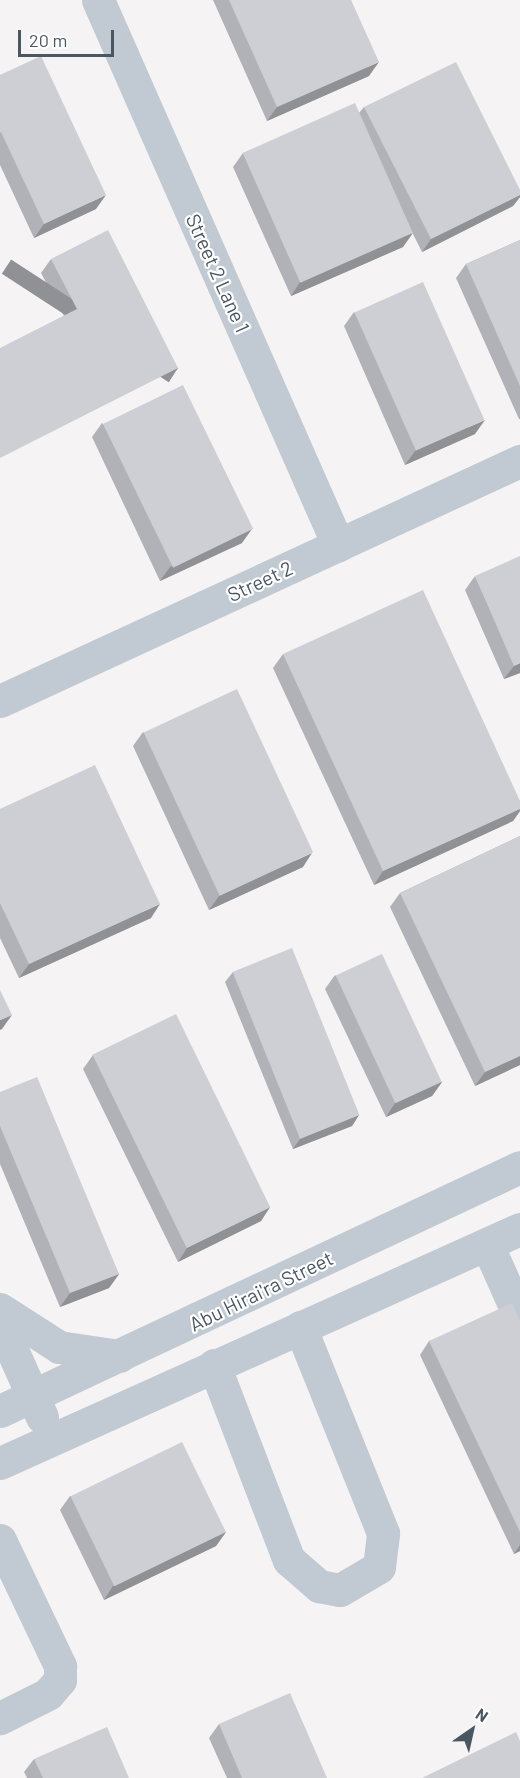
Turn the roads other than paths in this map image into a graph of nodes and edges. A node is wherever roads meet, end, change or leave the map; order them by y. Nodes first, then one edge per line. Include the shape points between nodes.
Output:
1 (98, 0) edge
2 (520, 461) edge
3 (338, 545) junction
4 (0, 701) edge
5 (520, 1167) edge
6 (520, 1229) edge
7 (487, 1244) junction
8 (0, 1309) edge
9 (520, 1318) edge
10 (0, 1323) edge
11 (300, 1328) junction
12 (124, 1356) junction
13 (214, 1365) junction
14 (33, 1397) junction
15 (0, 1411) edge
16 (52, 1438) junction
17 (0, 1463) edge
18 (0, 1540) edge
19 (0, 1718) edge

1 - 3 street, Street 2 Lane 1
2 - 3 street, Street 2
3 - 4 street, Street 2
5 - 12 street, Abu Hirai'ra Street
6 - 7 street
7 - 9 street
7 - 11 street
8 - 12 street via 59,1347
10 - 14 street
11 - 13 street
11 - 13 street via 383,1533 379,1567 340,1590 319,1586 289,1560
12 - 14 street, Abu Hirai'ra Street
13 - 16 street
14 - 15 street, Abu Hirai'ra Street
14 - 16 street
16 - 17 street
18 - 19 street via 60,1666 60,1680 48,1694

